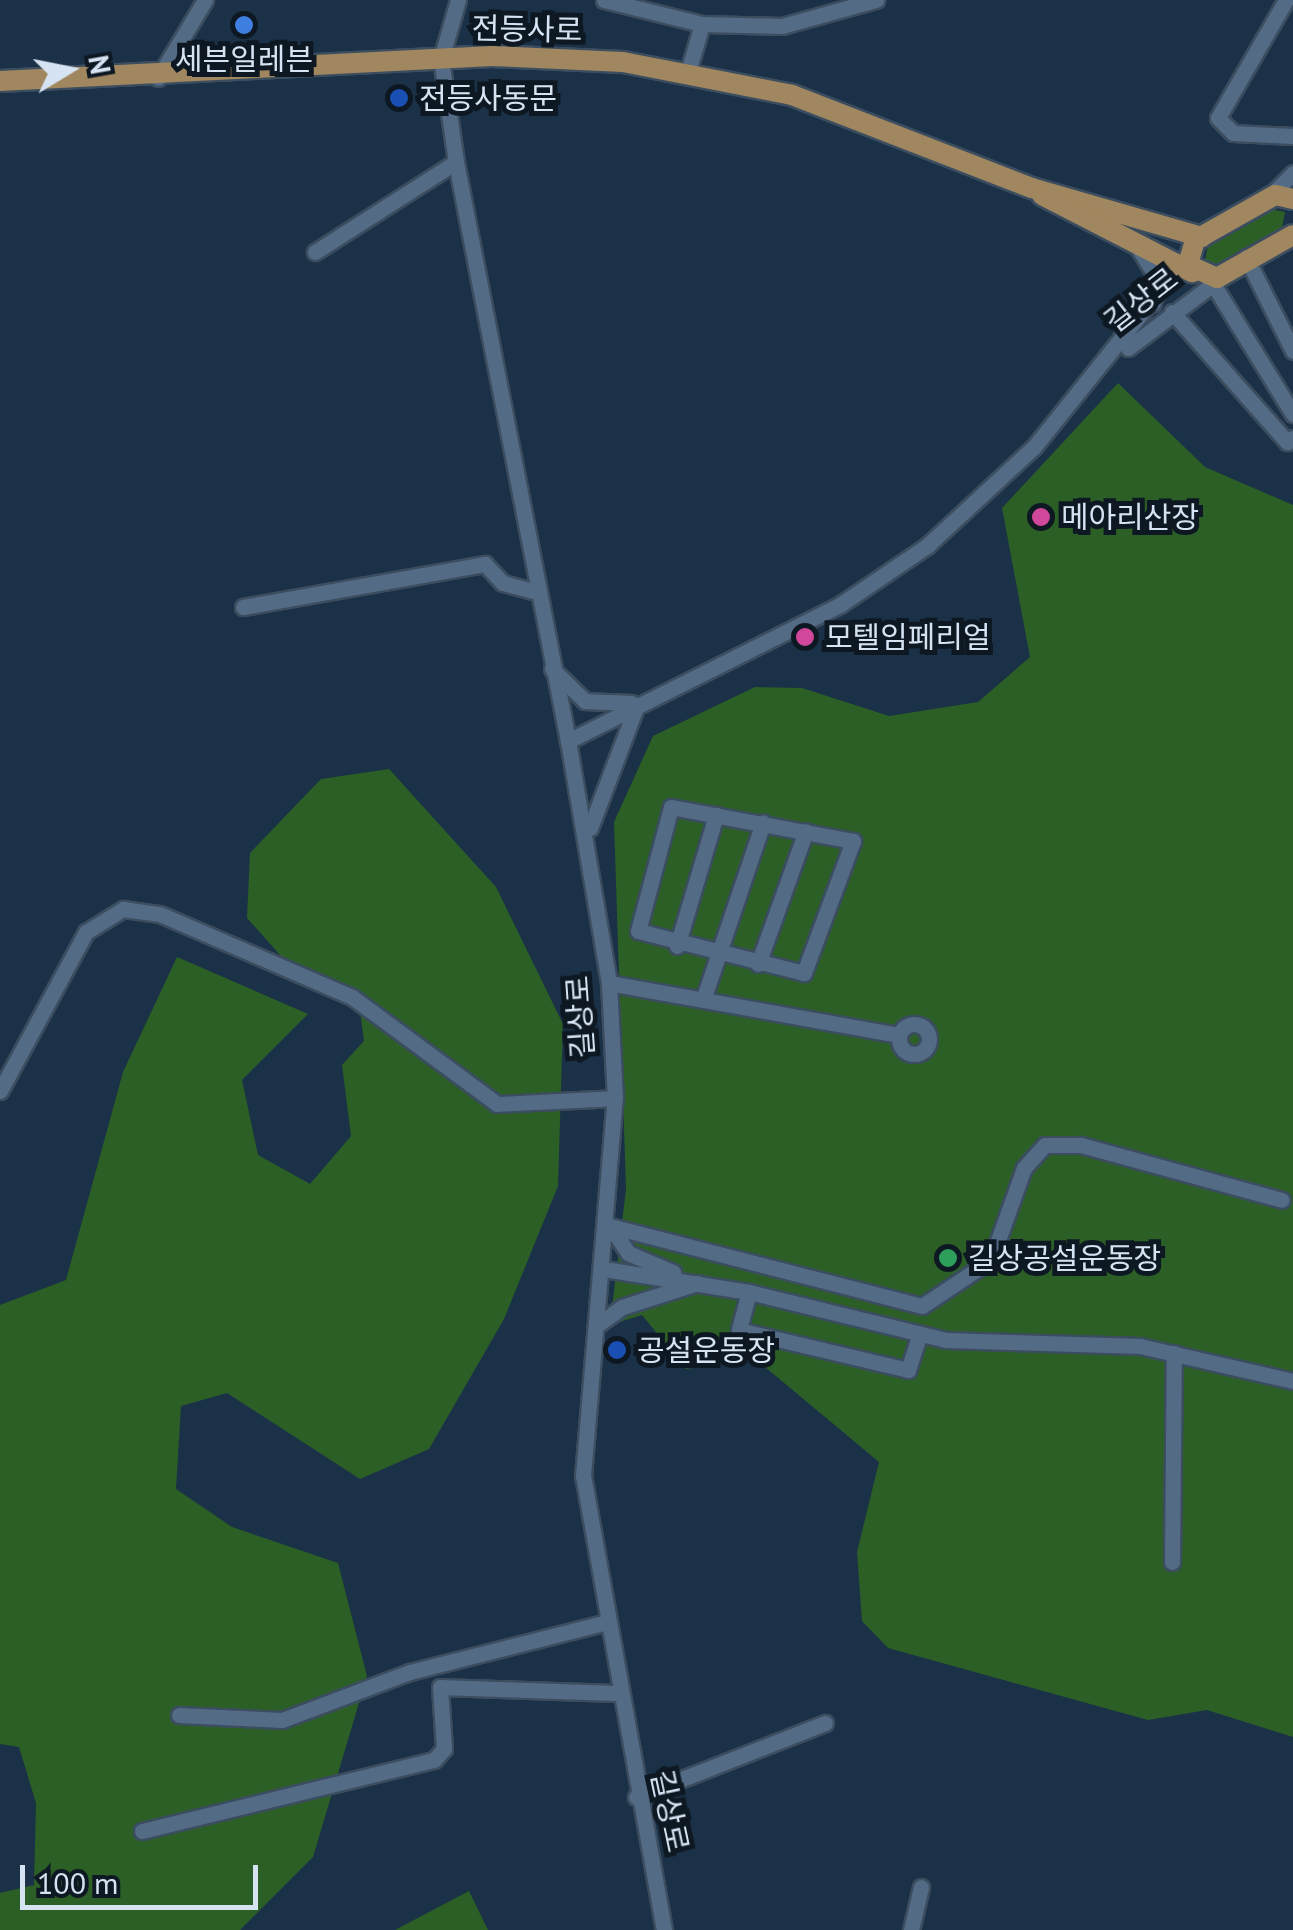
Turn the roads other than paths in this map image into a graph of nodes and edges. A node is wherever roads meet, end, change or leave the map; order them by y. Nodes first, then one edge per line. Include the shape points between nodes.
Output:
1 (205, 0) edge
2 (458, 0) edge
3 (604, 0) edge
4 (876, 0) edge
5 (1286, 0) edge
6 (702, 24) junction
7 (441, 59) junction
8 (688, 72) junction
9 (158, 78) junction
10 (0, 81) edge
11 (1293, 136) edge
12 (456, 162) junction
13 (1293, 173) edge
14 (1032, 188) junction
15 (1293, 198) edge
16 (1266, 200) junction
17 (1293, 236) edge
18 (1202, 237) junction
19 (1131, 244) junction
20 (315, 252) dead end
21 (1246, 257) junction
22 (1187, 265) junction
23 (1219, 279) junction
24 (1150, 311) junction
25 (1172, 312) junction
26 (1293, 352) edge
27 (1094, 376) junction
28 (1293, 414) edge
29 (1293, 438) edge
30 (532, 591) junction
31 (243, 608) dead end
32 (550, 666) junction
33 (640, 702) junction
34 (568, 741) junction
35 (716, 815) junction
36 (762, 823) junction
37 (806, 832) junction
38 (588, 842) junction
39 (677, 946) junction
40 (716, 956) junction
41 (758, 964) junction
42 (610, 983) junction
43 (705, 994) junction
44 (899, 1034) dead end
45 (0, 1090) edge
46 (615, 1098) junction
47 (1282, 1200) dead end
48 (610, 1226) junction
49 (604, 1270) junction
50 (701, 1282) junction
51 (749, 1292) junction
52 (595, 1327) junction
53 (920, 1334) junction
54 (1174, 1353) junction
55 (1293, 1382) edge
56 (1172, 1562) dead end
57 (603, 1623) junction
58 (615, 1694) junction
59 (179, 1716) dead end
60 (825, 1723) dead end
61 (636, 1797) junction
62 (142, 1831) dead end
63 (921, 1887) dead end
64 (664, 1930) edge
65 (911, 1930) edge

1 - 9 street
2 - 7 street
3 - 6 street
4 - 6 street via 782,26
5 - 11 street via 1218,118 1233,133
6 - 8 street
7 - 8 main road, 전등사로 via 554,56
7 - 9 main road, 전등사로
7 - 12 street
8 - 14 main road, 전등사로 via 838,110
9 - 10 main road, 전등사로
12 - 20 street
12 - 30 street
13 - 16 street
14 - 18 main road, 전등사로
14 - 19 main road, 전등사로
15 - 16 main road
16 - 18 main road
17 - 21 main road
18 - 22 main road
19 - 22 main road, 전등사로
19 - 24 street via 1158,279
21 - 23 main road
21 - 26 street
22 - 23 main road, 전등사로
22 - 24 street, 길상로
23 - 25 street, 길상로
23 - 28 street
24 - 27 street, 길상로
25 - 27 street, 길상로
25 - 29 street via 1286,442
27 - 33 street, 길상로 via 1010,473 898,568
30 - 31 street via 503,583 484,564
30 - 32 street
32 - 33 street via 585,700
32 - 34 street
33 - 34 street, 길상로
33 - 38 street via 601,785
34 - 38 street, 길상로
35 - 36 street
35 - 39 street
35 - 39 street via 671,807 638,925 644,937
36 - 37 street
36 - 40 street
37 - 41 street
37 - 41 street via 853,841 804,974
38 - 42 street, 길상로
39 - 40 street
40 - 41 street
40 - 43 street
42 - 43 street
42 - 46 street, 길상로
43 - 44 street
45 - 46 street via 86,932 124,908 160,914 352,997 497,1104
46 - 48 street, 길상로
47 - 48 street via 1081,1145 1045,1146 1024,1168 992,1260 922,1306
48 - 49 street, 길상로
48 - 50 street via 628,1253
49 - 50 street
49 - 52 street, 길상로
50 - 51 street
50 - 52 street via 622,1307
51 - 53 street
51 - 53 street via 739,1330 908,1370
52 - 57 street, 길상로 via 583,1476
53 - 54 street
54 - 55 street
54 - 56 street
57 - 58 street, 길상로
57 - 59 street via 410,1672 282,1720
58 - 61 street, 길상로
58 - 62 street via 440,1687 444,1749 434,1760
60 - 61 street
61 - 64 street, 길상로
63 - 65 street

